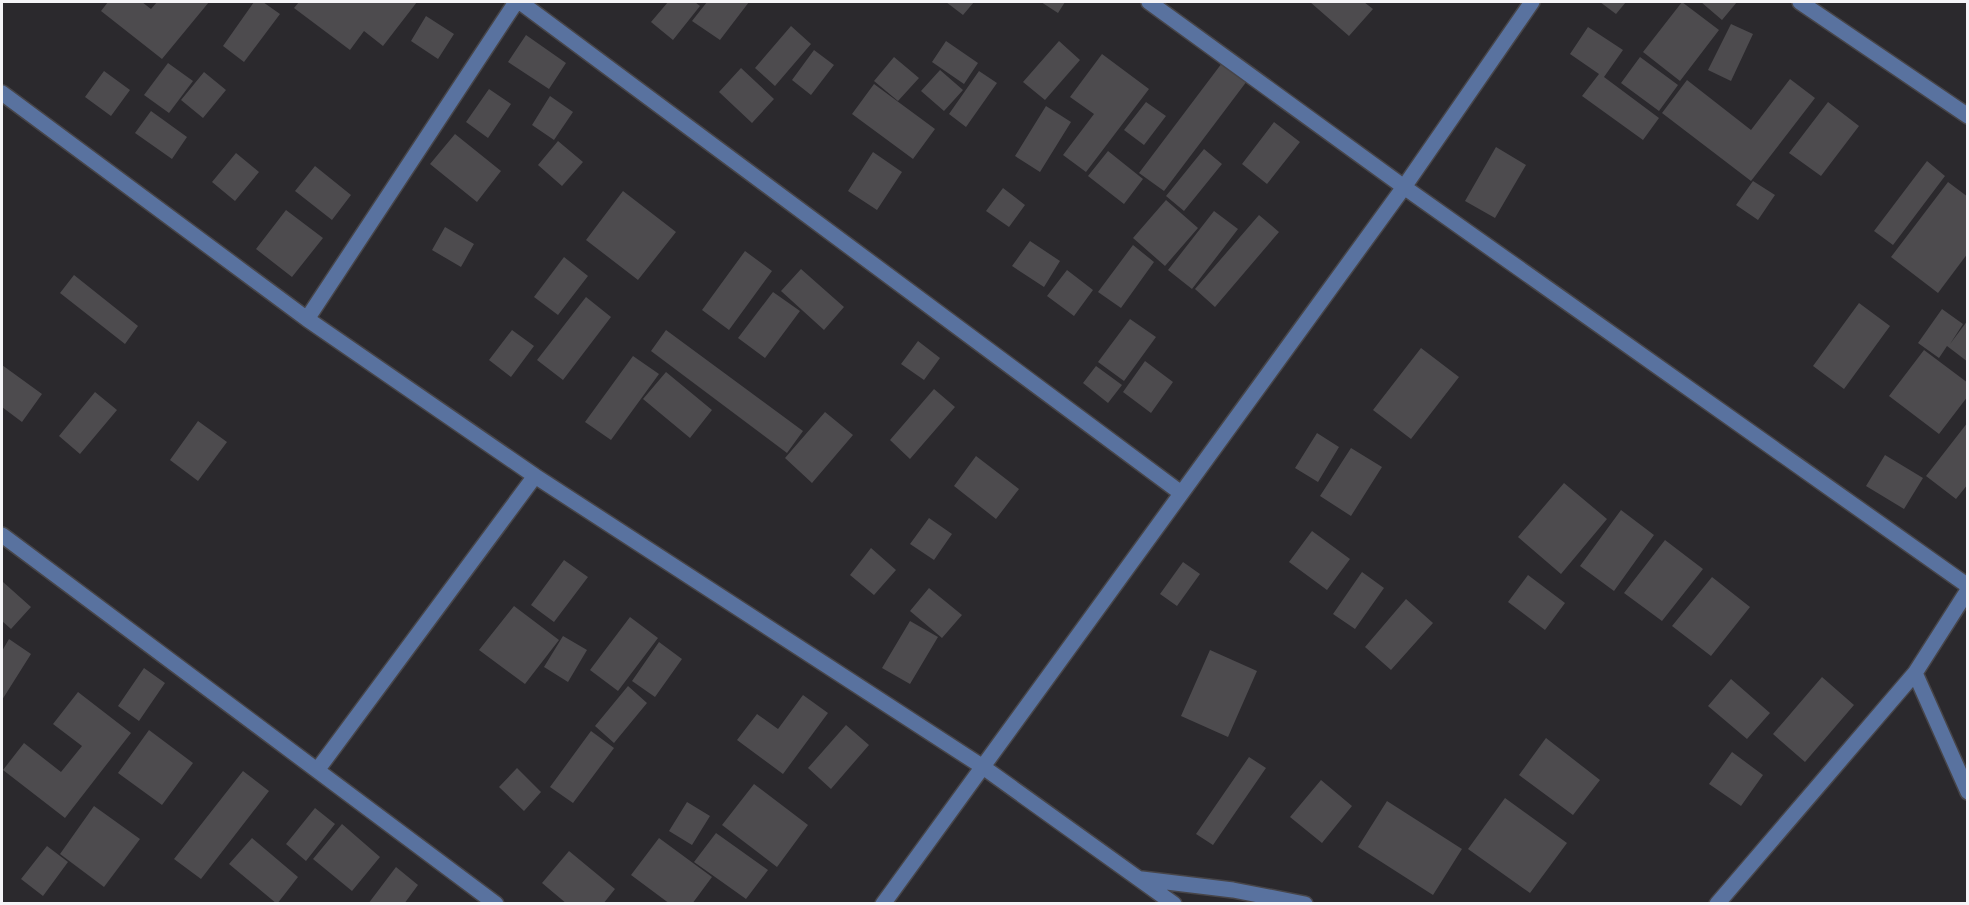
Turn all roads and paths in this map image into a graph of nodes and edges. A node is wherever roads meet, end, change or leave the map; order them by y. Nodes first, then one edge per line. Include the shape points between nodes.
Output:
1 (518, 2) edge
2 (1149, 2) edge
3 (1532, 2) edge
4 (1800, 2) edge
5 (2, 93) edge
6 (1968, 116) edge
7 (1404, 187) junction
8 (308, 319) junction
9 (535, 476) junction
10 (1181, 493) junction
11 (2, 535) edge
12 (1968, 588) edge
13 (1915, 673) junction
14 (983, 767) junction
15 (318, 769) junction
16 (1968, 792) edge
17 (1140, 879) junction
18 (496, 903) edge
19 (883, 903) edge
20 (1174, 903) edge
21 (1305, 903) edge
22 (1717, 903) edge

1 - 8 street
1 - 10 street
2 - 7 street
3 - 7 street
4 - 6 street
5 - 8 street
7 - 10 street
7 - 12 street
8 - 9 street
9 - 14 street
9 - 15 street
10 - 14 street
11 - 15 street
12 - 13 street
13 - 16 street
13 - 22 street
14 - 17 street
14 - 19 street
15 - 18 street
17 - 20 street
17 - 21 street

